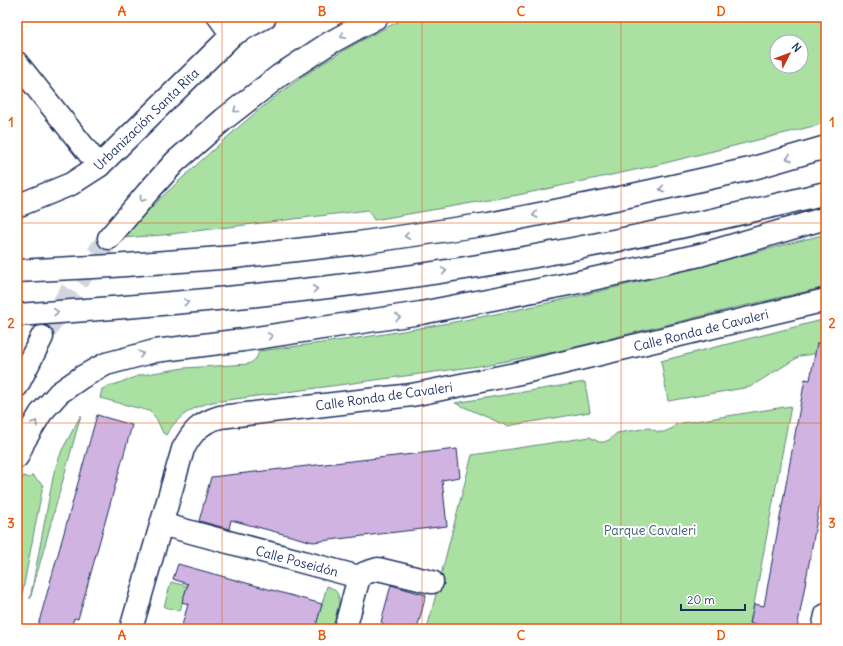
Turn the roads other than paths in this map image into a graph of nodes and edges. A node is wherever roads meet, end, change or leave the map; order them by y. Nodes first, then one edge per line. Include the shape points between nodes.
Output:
1 (219, 17) edge
2 (265, 17) edge
3 (377, 17) edge
4 (232, 35) junction
5 (17, 63) edge
6 (826, 148) edge
7 (100, 166) junction
8 (826, 193) edge
9 (17, 206) edge
10 (826, 218) edge
11 (109, 238) tunnel mouth
12 (17, 271) edge
13 (826, 300) edge
14 (17, 315) edge
15 (42, 337) tunnel mouth
16 (17, 386) edge
17 (17, 457) edge
18 (161, 524) junction
19 (359, 578) junction
20 (432, 582) dead end
21 (826, 615) edge
22 (131, 629) edge
23 (345, 629) edge
24 (823, 629) edge

1 - 4 main road
2 - 4 main road, Urbanización Santa Rita
3 -> 11 main road via 328,44 279,76 224,119 175,162
4 - 7 main road, Urbanización Santa Rita
5 - 7 main road
6 -> 12 main road via 750,169 490,224 234,257
7 - 9 main road, Urbanización Santa Rita via 72,184
14 -> 8 main road via 114,309 364,283 488,264 630,237
17 -> 10 main road via 41,413 59,393 106,364 155,351 421,313 579,282 700,254
13 - 18 main road, Calle Ronda de Cavaleri via 520,373 412,395 220,417 208,421 197,428 183,449
15 - 16 main road
18 - 19 main road, Calle Poseidón
18 - 22 main road, Calle Ronda de Cavaleri
19 - 20 main road via 378,569
19 - 23 main road
21 - 24 main road

